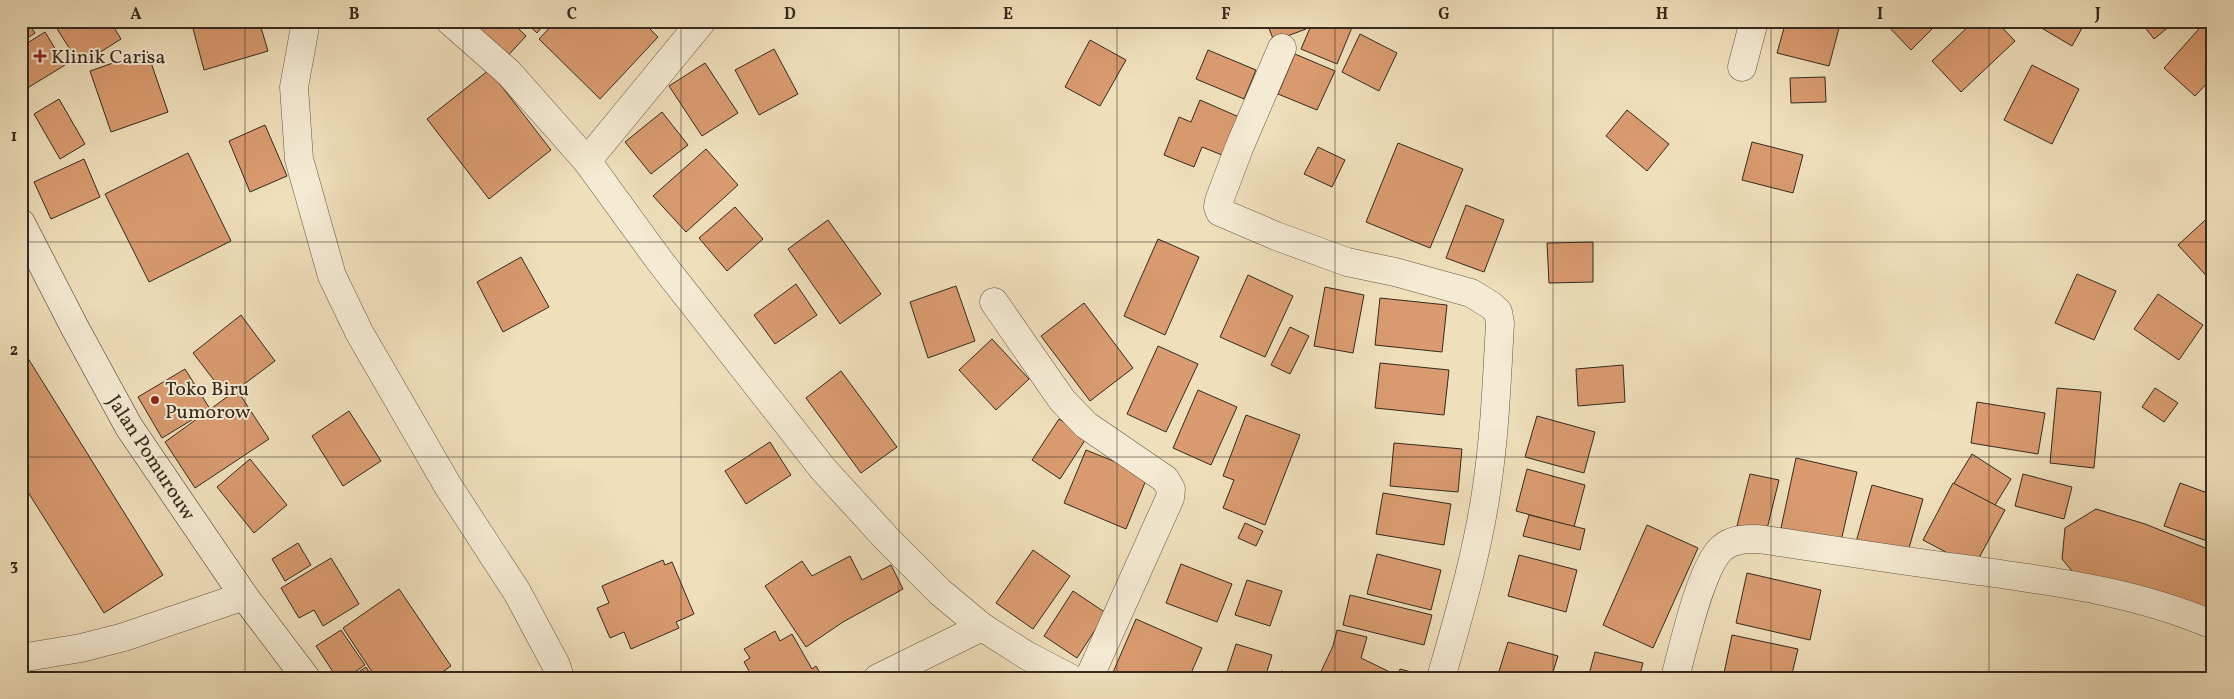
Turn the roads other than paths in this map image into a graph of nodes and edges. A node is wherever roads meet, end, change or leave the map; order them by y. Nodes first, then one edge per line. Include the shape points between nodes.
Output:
1 (306, 21) edge
2 (450, 21) edge
3 (702, 21) edge
4 (1754, 21) edge
5 (1282, 48) dead end
6 (1742, 67) dead end
7 (587, 161) junction
8 (21, 223) edge
9 (994, 302) dead end
10 (244, 596) junction
11 (2213, 625) edge
12 (982, 627) junction
13 (21, 658) edge
14 (306, 678) edge
15 (560, 678) edge
16 (878, 678) edge
17 (1070, 678) edge
18 (1089, 678) edge
19 (1441, 678) edge
20 (1675, 678) edge

1 - 15 street via 294,87 299,159 332,276 359,332 443,477 517,592
2 - 7 street via 509,73
3 - 7 street
4 - 6 street
5 - 19 street via 1239,148 1219,201 1220,212 1348,262 1471,293 1498,312 1494,432 1488,486 1466,589
7 - 12 street via 659,260 823,470 887,539
8 - 10 street, Jalan Pomurouw via 129,427
9 - 18 street via 1075,415 1166,480 1171,489 1170,498
10 - 13 street via 124,637
10 - 14 street, Jalan Pomurouw
11 - 20 street via 2134,598 2070,583 1743,539 1723,547 1710,563
12 - 16 street
12 - 17 street

